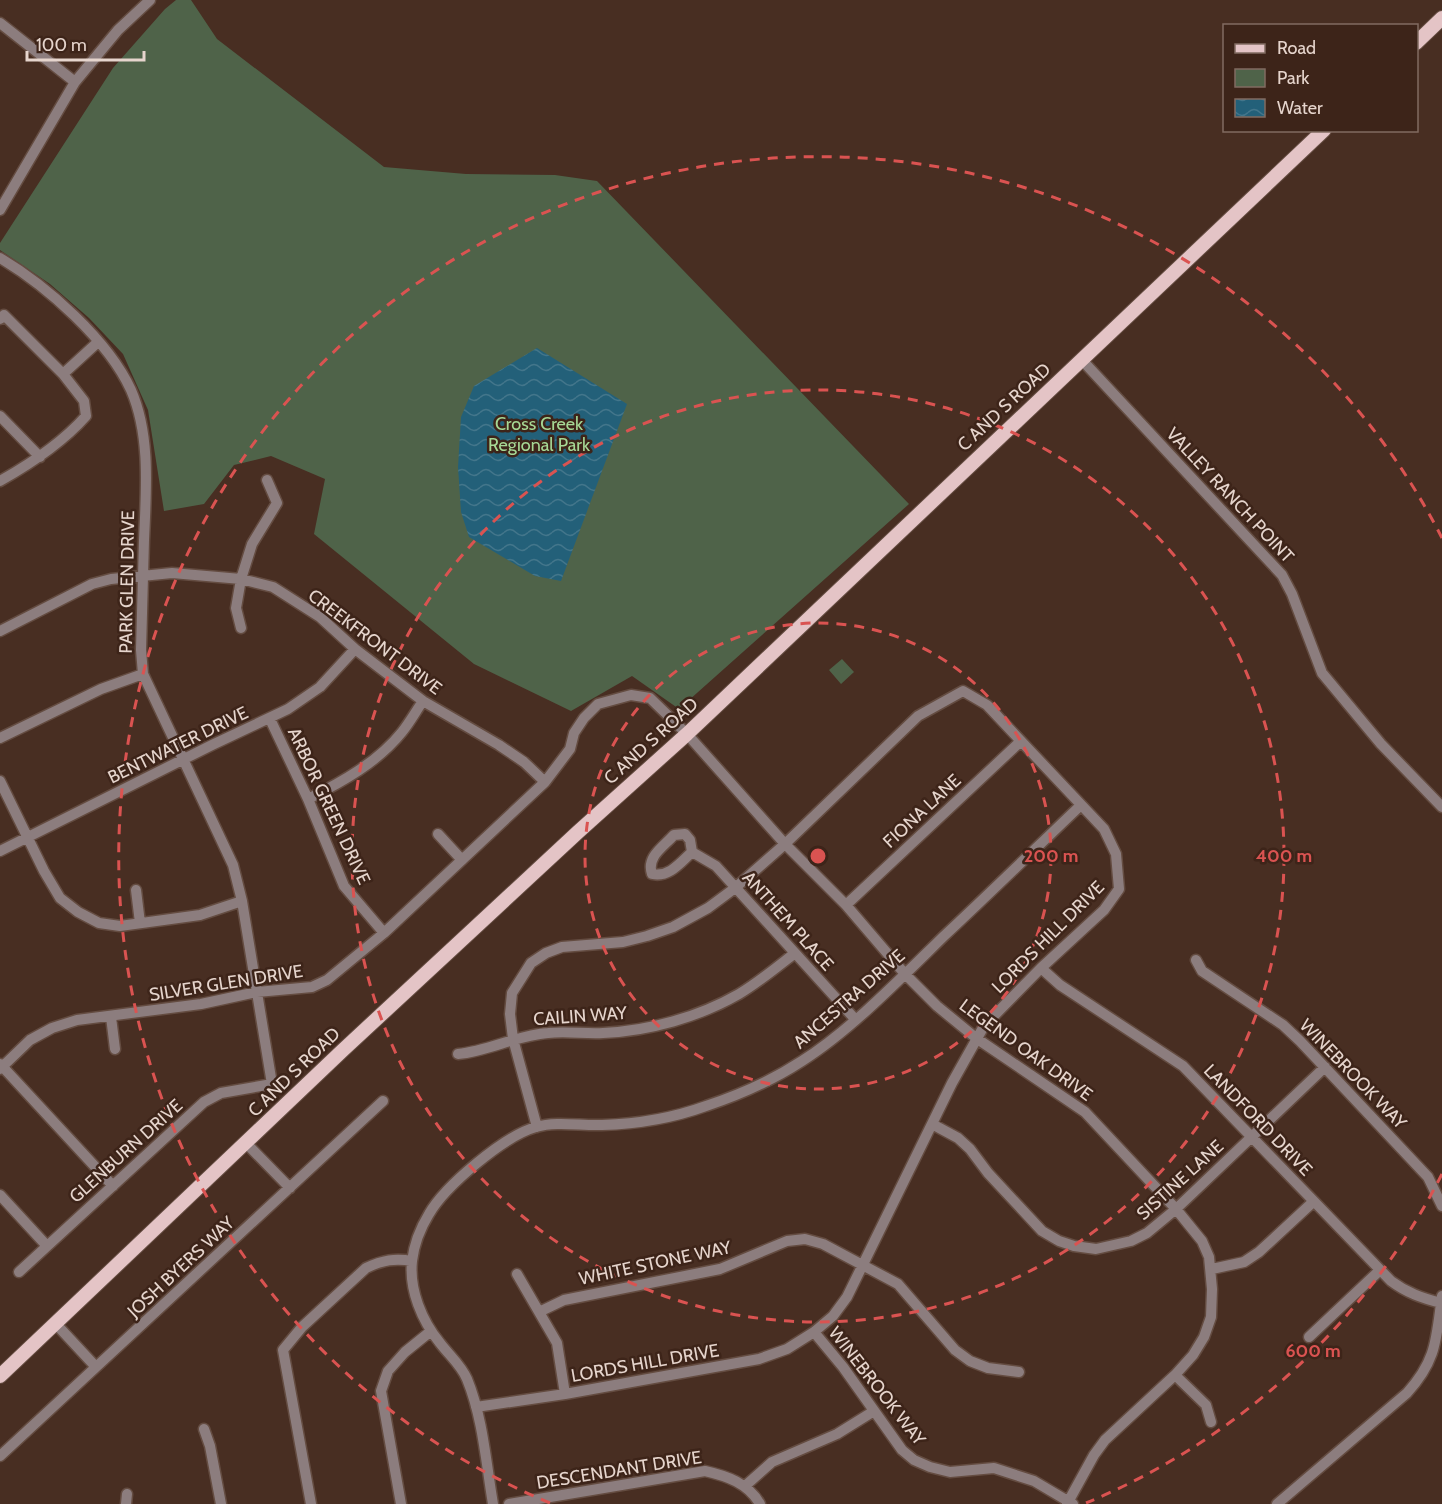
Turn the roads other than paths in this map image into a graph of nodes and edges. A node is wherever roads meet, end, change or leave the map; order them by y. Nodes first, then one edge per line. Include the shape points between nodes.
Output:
1 (150, 0) edge
2 (1442, 18) edge
3 (0, 23) edge
4 (1418, 41) edge
5 (75, 82) junction
6 (1322, 132) edge
7 (0, 210) edge
8 (0, 258) edge
9 (0, 319) edge
10 (98, 342) junction
11 (1082, 359) junction
12 (63, 374) junction
13 (0, 416) edge
14 (40, 457) junction
15 (267, 480) dead end
16 (0, 481) edge
17 (143, 576) junction
18 (241, 579) junction
19 (241, 628) dead end
20 (0, 631) edge
21 (355, 649) junction
22 (143, 674) junction
23 (423, 701) junction
24 (270, 719) junction
25 (687, 734) junction
26 (0, 738) edge
27 (1021, 741) junction
28 (183, 760) junction
29 (0, 781) edge
30 (544, 782) junction
31 (308, 800) junction
32 (1081, 805) junction
33 (1442, 807) edge
34 (438, 834) dead end
35 (29, 837) junction
36 (785, 843) junction
37 (0, 851) edge
38 (692, 852) dead end
39 (462, 860) junction
40 (735, 888) junction
41 (136, 890) dead end
42 (242, 901) junction
43 (846, 905) junction
44 (140, 923) junction
45 (384, 933) junction
46 (795, 953) junction
47 (1196, 960) dead end
48 (1041, 968) junction
49 (905, 974) junction
50 (257, 992) junction
51 (111, 1017) junction
52 (855, 1019) junction
53 (976, 1038) junction
54 (513, 1039) junction
55 (114, 1049) dead end
56 (458, 1054) dead end
57 (1, 1066) edge
58 (1325, 1067) junction
59 (272, 1084) joint
60 (383, 1101) dead end
61 (932, 1124) junction
62 (537, 1127) junction
63 (1252, 1136) junction
64 (246, 1143) junction
65 (112, 1186) junction
66 (290, 1188) junction
67 (0, 1195) edge
68 (1313, 1202) junction
69 (1442, 1206) edge
70 (1176, 1209) junction
71 (47, 1246) junction
72 (865, 1259) junction
73 (412, 1261) junction
74 (1212, 1269) junction
75 (1379, 1271) junction
76 (19, 1272) dead end
77 (517, 1274) dead end
78 (1442, 1299) edge
79 (539, 1312) junction
80 (56, 1324) junction
81 (430, 1331) junction
82 (814, 1332) junction
83 (1309, 1337) dead end
84 (96, 1368) junction
85 (1019, 1372) dead end
86 (1175, 1375) junction
87 (0, 1376) edge
88 (565, 1394) junction
89 (476, 1407) junction
90 (874, 1411) junction
91 (1211, 1422) dead end
92 (204, 1429) dead end
93 (0, 1456) edge
94 (745, 1486) junction
95 (1069, 1503) edge
96 (221, 1504) edge
97 (311, 1504) edge
98 (401, 1504) edge
99 (493, 1504) edge
100 (508, 1504) edge
101 (760, 1504) edge
102 (1277, 1504) edge

1 - 5 street via 118,30
2 - 4 main road
3 - 5 street
5 - 7 street
6 - 11 main road, C AND S ROAD
8 - 10 street, PARK GLEN DRIVE via 51,294
9 - 12 street via 4,315
10 - 12 street
10 - 17 street, PARK GLEN DRIVE via 131,391 142,428 146,468
11 - 25 main road, C AND S ROAD
11 - 33 street, VALLEY RANCH POINT via 1282,575 1322,673 1381,744
12 - 14 street via 84,401 86,416
13 - 14 street
14 - 16 street
15 - 18 street via 277,504 252,544
17 - 18 street, CREEKFRONT DRIVE via 172,573
17 - 20 street, CREEKFRONT DRIVE via 92,584
17 - 22 street, PARK GLEN DRIVE
18 - 19 street via 236,608
18 - 21 street, CREEKFRONT DRIVE via 273,587 320,617
21 - 23 street, CREEKFRONT DRIVE
21 - 24 street, BENTWATER DRIVE via 320,687
22 - 26 street via 101,689
22 - 28 street, PARK GLEN DRIVE
23 - 30 street, CREEKFRONT DRIVE via 499,745
23 - 31 street via 381,753 345,780
24 - 28 street, BENTWATER DRIVE
24 - 31 street, ARBOR GREEN DRIVE
25 - 30 street, SILVER GLEN DRIVE via 650,698 631,695 598,704 584,718 570,749
25 - 36 street, LEGEND OAK DRIVE
25 - 64 main road, C AND S ROAD
27 - 32 street, LORDS HILL DRIVE
27 - 36 street, LORDS HILL DRIVE via 987,705 963,691 918,716
27 - 43 street, FIONA LANE
28 - 35 street, BENTWATER DRIVE
28 - 42 street, PARK GLEN DRIVE via 233,865
29 - 35 street
30 - 39 street, SILVER GLEN DRIVE
31 - 45 street, ARBOR GREEN DRIVE via 344,886
32 - 48 street, LORDS HILL DRIVE via 1104,829 1116,854 1119,889 1104,909
32 - 49 street, ANCESTRA DRIVE
34 - 39 street
35 - 37 street, BENTWATER DRIVE
35 - 44 street via 60,898 78,912 99,923
36 - 40 street
36 - 43 street, LEGEND OAK DRIVE
38 - 40 street, ANTHEM PLACE via 716,866
39 - 45 street, SILVER GLEN DRIVE
40 - 46 street, ANTHEM PLACE
40 - 54 street via 673,927 623,942 562,947 531,963 512,993
41 - 44 street
42 - 44 street via 200,915
42 - 50 street, PARK GLEN DRIVE
43 - 49 street, LEGEND OAK DRIVE
45 - 50 street, SILVER GLEN DRIVE via 327,980 312,987
46 - 52 street, ANTHEM PLACE
46 - 54 street, CAILIN WAY via 739,994 676,1020 604,1033 548,1033
47 - 58 street, WINEBROOK WAY via 1202,970 1283,1025
48 - 53 street, LORDS HILL DRIVE via 999,1008
48 - 63 street, LANDFORD DRIVE via 1060,986 1184,1066
49 - 52 street, ANCESTRA DRIVE
49 - 53 street, LEGEND OAK DRIVE
50 - 51 street, SILVER GLEN DRIVE
50 - 59 street, PARK GLEN DRIVE
51 - 55 street
51 - 57 street, SILVER GLEN DRIVE via 77,1020 52,1028 30,1040
52 - 62 street, ANCESTRA DRIVE via 802,1061 705,1107 646,1122
53 - 61 street, LORDS HILL DRIVE
53 - 70 street, LEGEND OAK DRIVE via 1085,1112
54 - 56 street, CAILIN WAY
54 - 62 street
57 - 65 street
58 - 63 street, SISTINE LANE
58 - 69 street, WINEBROOK WAY via 1428,1177
59 - 65 street, GLENBURN DRIVE via 221,1093 204,1102
60 - 66 street, JOSH BYERS WAY
61 - 70 street, SISTINE LANE via 958,1138 1042,1231 1059,1241 1096,1249 1124,1243 1147,1233
61 - 72 street, LORDS HILL DRIVE
62 - 73 street, ANCESTRA DRIVE via 489,1153 443,1195 423,1226
63 - 68 street, LANDFORD DRIVE
63 - 70 street, SISTINE LANE
64 - 66 street
64 - 80 main road, C AND S ROAD
65 - 71 street, GLENBURN DRIVE
66 - 84 street, JOSH BYERS WAY
67 - 71 street
68 - 74 street via 1244,1262
68 - 75 street, LANDFORD DRIVE
70 - 74 street, LEGEND OAK DRIVE via 1202,1241
71 - 76 street, GLENBURN DRIVE
72 - 79 street, WHITE STONE WAY via 805,1239 787,1241 720,1269 564,1300
72 - 82 street, WINEBROOK WAY via 847,1297
72 - 85 street, WHITE STONE WAY via 898,1284 955,1350 988,1368
73 - 81 street, ANCESTRA DRIVE via 413,1287
73 - 97 street via 395,1258 366,1268 302,1327 283,1350
74 - 86 street, LEGEND OAK DRIVE via 1211,1317 1193,1355
75 - 78 street, LANDFORD DRIVE via 1420,1298
75 - 83 street
77 - 79 street
78 - 102 street via 1437,1339 1422,1377
79 - 88 street via 556,1343
80 - 84 street
80 - 87 main road, C AND S ROAD
81 - 89 street, ANCESTRA DRIVE via 466,1376
81 - 98 street via 388,1371 381,1391
82 - 88 street, LORDS HILL DRIVE via 787,1349 759,1359
82 - 90 street, WINEBROOK WAY
84 - 93 street, JOSH BYERS WAY
86 - 91 street via 1206,1405
86 - 95 street, LEGEND OAK DRIVE via 1105,1440
88 - 89 street, LORDS HILL DRIVE
89 - 99 street, ANCESTRA DRIVE
90 - 94 street via 837,1434 772,1462
90 - 95 street, WINEBROOK WAY via 914,1460 950,1472 994,1468 1034,1481
92 - 96 street
94 - 100 street, DESCENDANT DRIVE via 705,1471
94 - 101 street, DESCENDANT DRIVE

